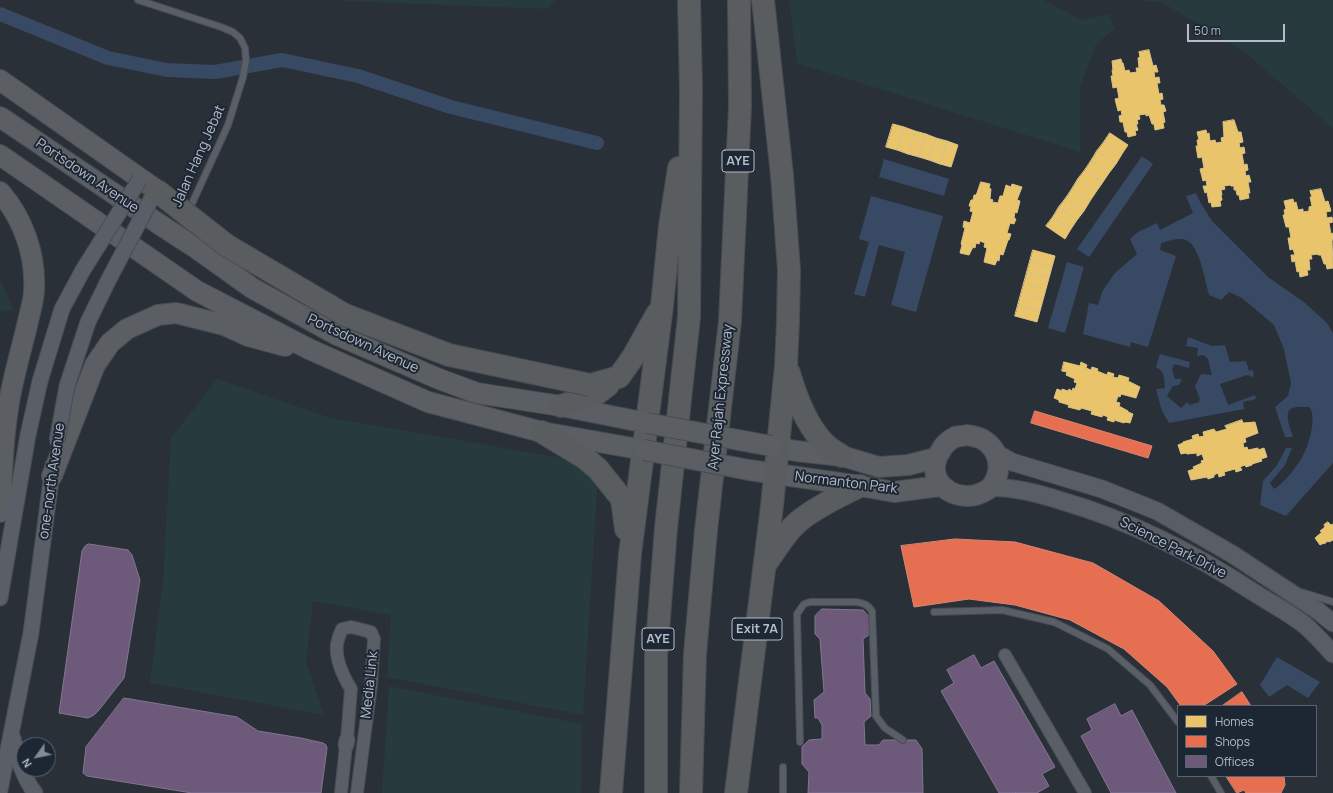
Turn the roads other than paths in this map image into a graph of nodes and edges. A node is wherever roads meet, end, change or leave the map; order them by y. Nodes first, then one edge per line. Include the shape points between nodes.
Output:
1 (138, 0) edge
2 (689, 0) edge
3 (739, 0) edge
4 (763, 0) edge
5 (0, 80) edge
6 (691, 90) junction
7 (0, 117) edge
8 (0, 155) edge
9 (148, 184) junction
10 (0, 192) edge
11 (184, 222) dead end
12 (662, 306) junction
13 (309, 350) junction
14 (786, 366) junction
15 (619, 377) junction
16 (561, 406) junction
17 (647, 422) junction
18 (542, 432) junction
19 (774, 447) junction
20 (644, 450) junction
21 (996, 454) junction
22 (842, 456) junction
23 (936, 458) junction
24 (772, 474) junction
25 (52, 476) junction
26 (860, 486) junction
27 (940, 486) junction
28 (991, 487) junction
29 (0, 512) edge
30 (630, 554) junction
31 (766, 565) junction
32 (1284, 588) junction
33 (0, 598) edge
34 (1333, 602) edge
35 (934, 612) dead end
36 (1333, 623) edge
37 (1332, 653) edge
38 (1005, 655) dead end
39 (1177, 721) edge
40 (12, 731) junction
41 (903, 740) dead end
42 (800, 742) dead end
43 (783, 767) dead end
44 (1211, 777) edge
45 (0, 790) edge
46 (1084, 791) edge
47 (35, 793) edge
48 (341, 793) edge
49 (357, 793) edge
50 (611, 793) edge
51 (656, 793) edge
52 (691, 793) edge
53 (736, 793) edge
54 (783, 793) edge
55 (1220, 793) edge

1 - 11 lane, Jalan Hang Jebat via 233,32 245,48 243,77 228,125
2 - 6 highway, AYE
3 - 52 highway, Ayer Rajah Expressway / AYE via 740,106 730,321 706,530 695,654
4 - 14 highway via 789,270
5 - 9 highway
6 - 12 highway via 670,226
6 - 51 highway, AYE via 689,317 666,528 657,649
7 - 16 highway, Portsdown Avenue via 166,225 252,288 337,335 476,393
8 - 13 highway, Portsdown Avenue via 197,291
9 - 15 highway, bridge via 226,245 345,316 449,355 590,385
9 - 25 street, one-north Avenue, bridge via 109,279 88,322 67,386
9 - 33 street, one-north Avenue, bridge via 83,270 62,309 40,381 28,435
10 - 29 highway via 8,200 18,218 28,243 34,271 34,292 10,397
12 - 15 highway
12 - 17 highway
13 - 18 highway, Portsdown Avenue via 428,402
13 - 25 highway via 248,336 224,325 176,313 158,315 127,329 110,343 95,365
14 - 19 highway
14 - 22 highway via 798,400 813,429 822,442
15 - 16 highway via 596,395
16 - 17 highway, Portsdown Avenue
17 - 19 highway, Portsdown Avenue, bridge
17 - 20 highway
18 - 20 highway, Portsdown Avenue
18 - 30 highway via 585,458 598,469 622,499
19 - 22 highway, Normanton Park
19 - 24 highway
20 - 24 highway, Portsdown Avenue, bridge
20 - 30 highway
21 - 23 highway via 991,446 981,439 967,435 955,438 944,446
21 - 28 highway via 999,465 997,478
21 - 32 main road, Science Park Drive via 1012,462 1102,489 1157,511 1232,554
22 - 23 highway, Normanton Park via 879,466 908,465
23 - 27 highway via 934,471
24 - 26 highway, Normanton Park
24 - 31 highway, Exit 7A
25 - 40 street, one-north Avenue via 31,633
26 - 27 highway, Normanton Park via 894,492
26 - 31 highway via 829,501 798,522 784,537
27 - 28 highway via 950,493 969,497 982,494
28 - 37 main road, Science Park Drive via 1027,490 1089,508 1148,532 1223,571 1305,626
30 - 50 highway
31 - 53 highway, Exit 7A via 751,708
32 - 34 lane
32 - 36 main road, Science Park Drive
35 - 39 lane via 1002,610 1054,622 1108,649 1150,685
38 - 46 street
40 - 45 street, one-north Avenue
40 - 47 street via 18,760 28,784
41 - 42 lane via 885,728 876,716 872,611 864,603 810,602 804,604 797,614
43 - 54 lane
44 - 55 lane
48 - 49 street, Media Link via 352,689 337,658 337,643 342,629 352,627 371,632 374,639 371,685

